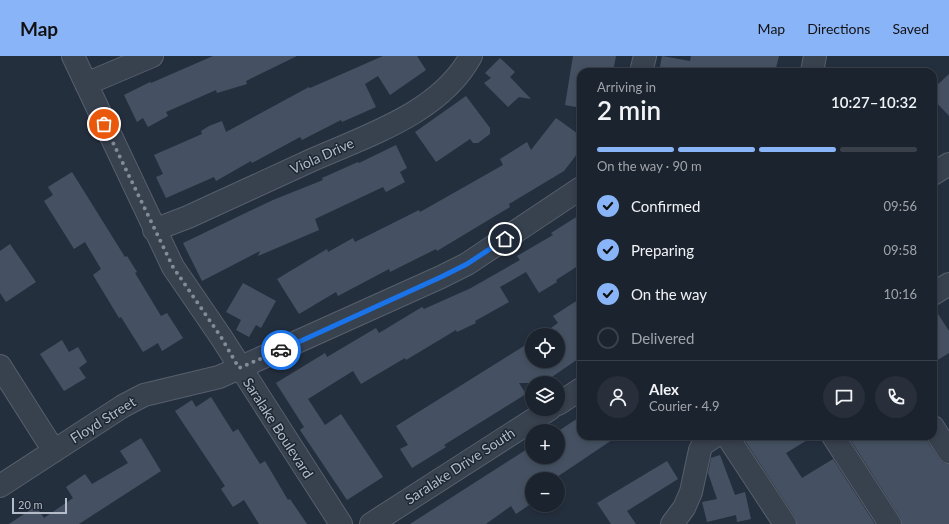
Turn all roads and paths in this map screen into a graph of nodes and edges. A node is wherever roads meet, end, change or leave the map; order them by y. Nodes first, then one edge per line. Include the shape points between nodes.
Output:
1 (73, 56) edge
2 (152, 56) edge
3 (471, 56) edge
4 (645, 56) edge
5 (815, 56) edge
6 (642, 68) edge
7 (813, 68) edge
8 (86, 84) junction
9 (949, 164) edge
10 (937, 172) edge
11 (577, 191) edge
12 (154, 230) junction
13 (0, 366) edge
14 (239, 368) junction
15 (577, 392) edge
16 (565, 399) edge
17 (539, 416) edge
18 (937, 434) edge
19 (709, 440) edge
20 (730, 440) edge
21 (836, 440) edge
22 (54, 451) junction
23 (949, 452) edge
24 (0, 486) edge
25 (341, 524) edge
26 (371, 524) edge
27 (672, 524) edge
28 (785, 524) edge
29 (890, 524) edge

1 - 8 street, Saralake Boulevard
2 - 8 street
3 - 12 street, Viola Drive via 456,78 427,103 394,123
4 - 6 street
5 - 7 street
8 - 12 street, Saralake Boulevard
9 - 10 street
11 - 14 street, Floyd Street via 467,264
12 - 14 street, Saralake Boulevard via 173,267
13 - 22 street
14 - 22 street, Floyd Street via 219,376 144,395
14 - 25 street, Saralake Boulevard
15 - 16 street
17 - 26 street, Saralake Drive South
18 - 23 street
19 - 27 street via 700,450 691,492 684,508
20 - 28 street
21 - 29 street
22 - 24 street, Floyd Street

